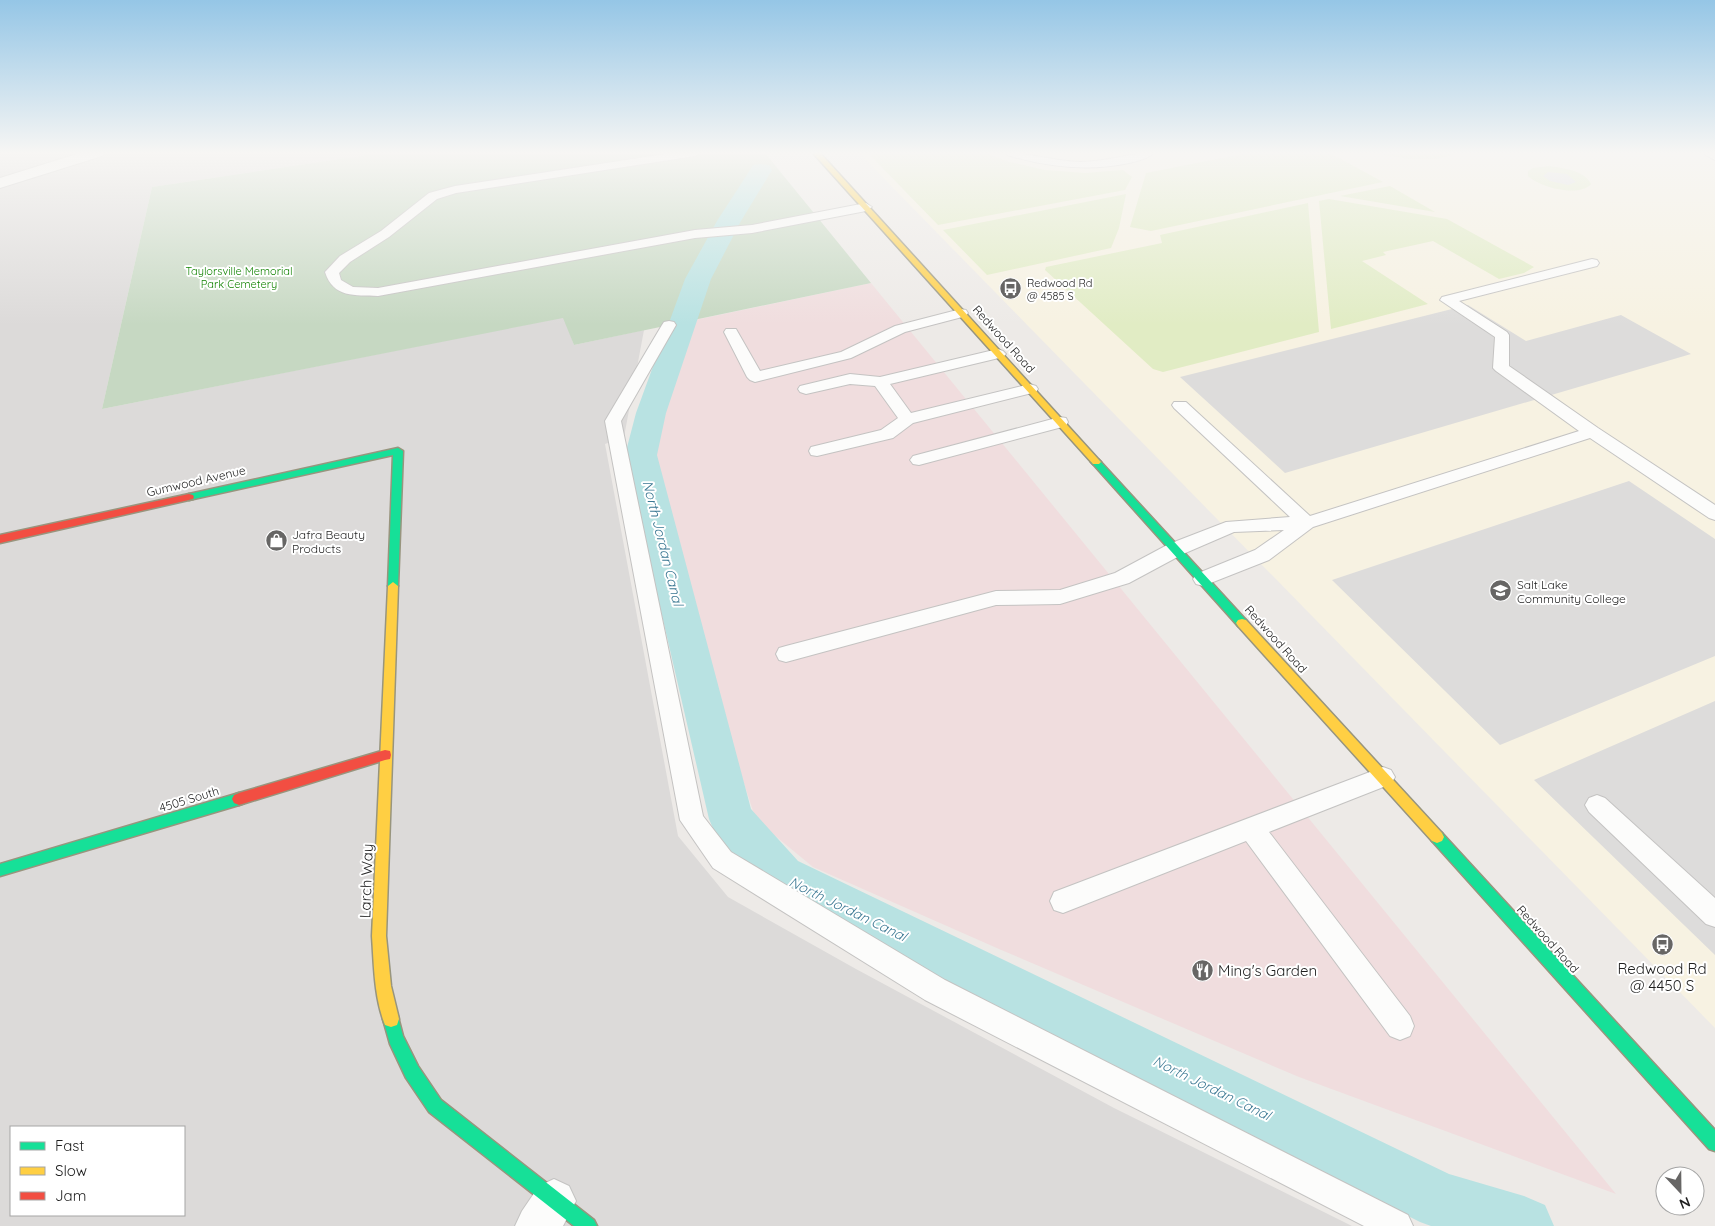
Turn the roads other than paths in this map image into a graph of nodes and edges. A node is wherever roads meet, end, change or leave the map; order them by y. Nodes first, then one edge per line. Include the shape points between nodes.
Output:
1 (415, 210) edge
2 (848, 210) edge
3 (869, 210) edge
4 (1592, 263) dead end
5 (961, 313) junction
6 (669, 325) dead end
7 (731, 332) dead end
8 (998, 354) junction
9 (880, 382) junction
10 (806, 389) dead end
11 (1030, 389) junction
12 (1180, 405) dead end
13 (907, 419) junction
14 (1060, 422) junction
15 (1592, 432) junction
16 (398, 451) joint
17 (817, 452) dead end
18 (919, 460) dead end
19 (1715, 514) edge
20 (1307, 522) junction
21 (0, 539) edge
22 (1176, 549) junction
23 (1203, 579) junction
24 (786, 654) dead end
25 (385, 754) junction
26 (1383, 777) junction
27 (1597, 805) dead end
28 (1251, 828) junction
29 (0, 870) edge
30 (1063, 901) dead end
31 (1715, 915) edge
32 (1400, 1026) dead end
33 (1715, 1143) edge
34 (546, 1214) edge
35 (588, 1226) edge
36 (1397, 1226) edge

1 - 2 lane via 345,259 332,272 335,282 350,291 378,292
3 - 5 main road, Redwood Road
4 - 15 lane via 1447,300 1502,335 1501,368
5 - 7 lane via 900,329 846,355 755,377
5 - 8 main road, Redwood Road
6 - 36 lane via 614,421 692,820 722,860 935,990
8 - 9 lane
8 - 11 main road, Redwood Road
9 - 10 lane via 850,379
9 - 13 lane
11 - 13 lane
11 - 14 main road, Redwood Road
12 - 20 lane
13 - 17 lane via 887,434
14 - 18 lane
14 - 22 main road, Redwood Road
15 - 19 lane
15 - 20 lane
16 - 21 main road, Gumwood Avenue
16 - 25 main road, Larch Way
20 - 22 lane via 1232,526
20 - 23 lane via 1262,556
22 - 23 main road, Redwood Road
22 - 24 lane via 1122,578 1060,597 996,598
23 - 26 main road, Redwood Road
25 - 29 main road, 4505 South
25 - 34 main road, Larch Way via 379,936 383,986 396,1038 412,1072 435,1106
26 - 28 lane
26 - 33 main road, Redwood Road
27 - 31 lane
28 - 30 lane
28 - 32 lane
34 - 35 main road, Larch Way

